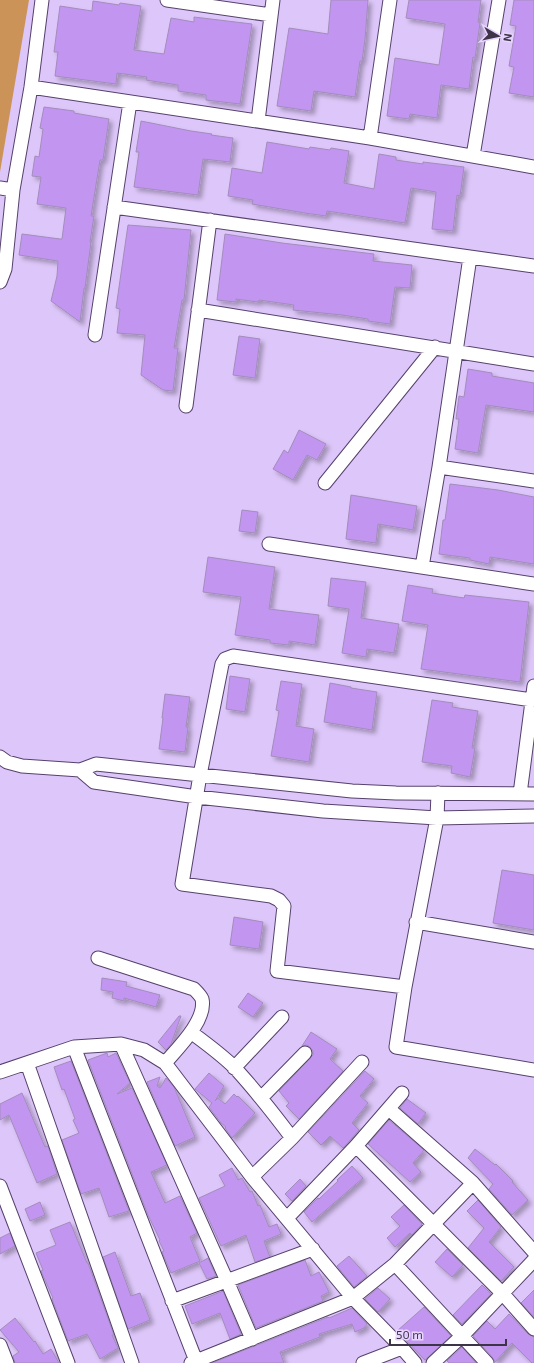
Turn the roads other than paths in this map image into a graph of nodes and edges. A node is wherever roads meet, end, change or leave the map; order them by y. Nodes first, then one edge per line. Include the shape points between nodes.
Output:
1 (42, 0) edge
2 (167, 0) edge
3 (273, 0) edge
4 (390, 0) edge
5 (499, 0) edge
6 (271, 15) junction
7 (31, 87) junction
8 (130, 102) junction
9 (258, 121) junction
10 (370, 138) junction
11 (473, 156) junction
12 (534, 167) edge
13 (0, 188) edge
14 (13, 190) junction
15 (114, 207) junction
16 (210, 220) junction
17 (470, 257) junction
18 (534, 266) edge
19 (0, 282) edge
20 (198, 310) junction
21 (95, 335) dead end
22 (435, 347) junction
23 (455, 352) junction
24 (534, 364) edge
25 (186, 406) dead end
26 (439, 467) junction
27 (534, 481) edge
28 (325, 483) dead end
29 (269, 544) dead end
30 (422, 567) junction
31 (534, 584) edge
32 (534, 686) edge
33 (532, 700) junction
34 (0, 757) edge
35 (80, 770) junction
36 (200, 775) junction
37 (438, 793) junction
38 (520, 794) junction
39 (534, 794) edge
40 (197, 797) junction
41 (534, 816) edge
42 (437, 818) junction
43 (416, 922) junction
44 (534, 942) edge
45 (98, 958) dead end
46 (405, 987) junction
47 (282, 1017) dead end
48 (192, 1033) junction
49 (121, 1044) junction
50 (74, 1047) junction
51 (305, 1054) dead end
52 (362, 1062) dead end
53 (27, 1063) junction
54 (165, 1063) junction
55 (234, 1068) junction
56 (534, 1070) edge
57 (0, 1072) edge
58 (402, 1093) dead end
59 (261, 1098) junction
60 (389, 1109) junction
61 (292, 1138) junction
62 (356, 1146) junction
63 (252, 1177) junction
64 (473, 1183) junction
65 (0, 1186) edge
66 (287, 1218) junction
67 (434, 1225) junction
68 (313, 1249) junction
69 (534, 1252) edge
70 (534, 1260) edge
71 (395, 1264) junction
72 (227, 1281) junction
73 (503, 1294) junction
74 (353, 1298) junction
75 (172, 1302) junction
76 (534, 1329) edge
77 (463, 1335) junction
78 (252, 1339) junction
79 (0, 1345) edge
80 (402, 1348) junction
81 (193, 1362) edge
82 (7, 1363) edge
83 (68, 1363) edge
84 (132, 1363) edge
85 (363, 1363) edge
86 (415, 1363) edge
87 (433, 1363) edge
88 (487, 1363) edge

1 - 7 street
2 - 6 street
3 - 6 street
4 - 10 street
5 - 11 street
6 - 9 street
7 - 8 street
7 - 14 street
8 - 9 street
8 - 15 street
9 - 10 street
10 - 11 street
11 - 12 street
13 - 14 street
14 - 19 street via 5,269
15 - 16 street
15 - 21 street
16 - 17 street
16 - 20 street
17 - 18 street
17 - 23 street
20 - 22 street
20 - 25 street
22 - 23 street
22 - 28 street
23 - 24 street
23 - 26 street
26 - 27 street
26 - 30 street
29 - 30 street
30 - 31 street
32 - 33 street
33 - 36 street via 233,656 225,659 222,664
33 - 38 street
34 - 35 street via 22,766
35 - 36 street via 96,764
35 - 40 street via 94,782
36 - 37 street via 352,791
36 - 40 street
37 - 38 street
37 - 42 street
38 - 39 street
40 - 42 street via 323,811
40 - 46 street via 182,884 271,896 279,900 284,906 277,971
41 - 42 street
42 - 43 street
43 - 44 street
43 - 46 street
45 - 48 street via 194,990 202,998 203,1009
46 - 56 street via 396,1047
47 - 55 street
48 - 54 street
48 - 55 street
49 - 50 street
49 - 54 street via 144,1050
49 - 72 street
50 - 53 street
50 - 75 street
51 - 59 street
52 - 61 street
53 - 57 street
53 - 84 street
54 - 63 street
55 - 59 street
58 - 60 street
59 - 61 street
60 - 62 street
60 - 64 street
61 - 63 street
62 - 66 street
62 - 67 street
63 - 66 street
64 - 67 street
64 - 69 street
65 - 83 street
66 - 68 street
67 - 71 street
67 - 73 street
68 - 72 street
68 - 74 street
70 - 73 street
71 - 74 street
71 - 77 street
72 - 75 street
72 - 78 street
73 - 76 street
73 - 77 street
74 - 78 street
74 - 80 street
75 - 81 street
77 - 87 street
77 - 88 street
78 - 81 street
79 - 82 street
80 - 85 street
80 - 86 street

